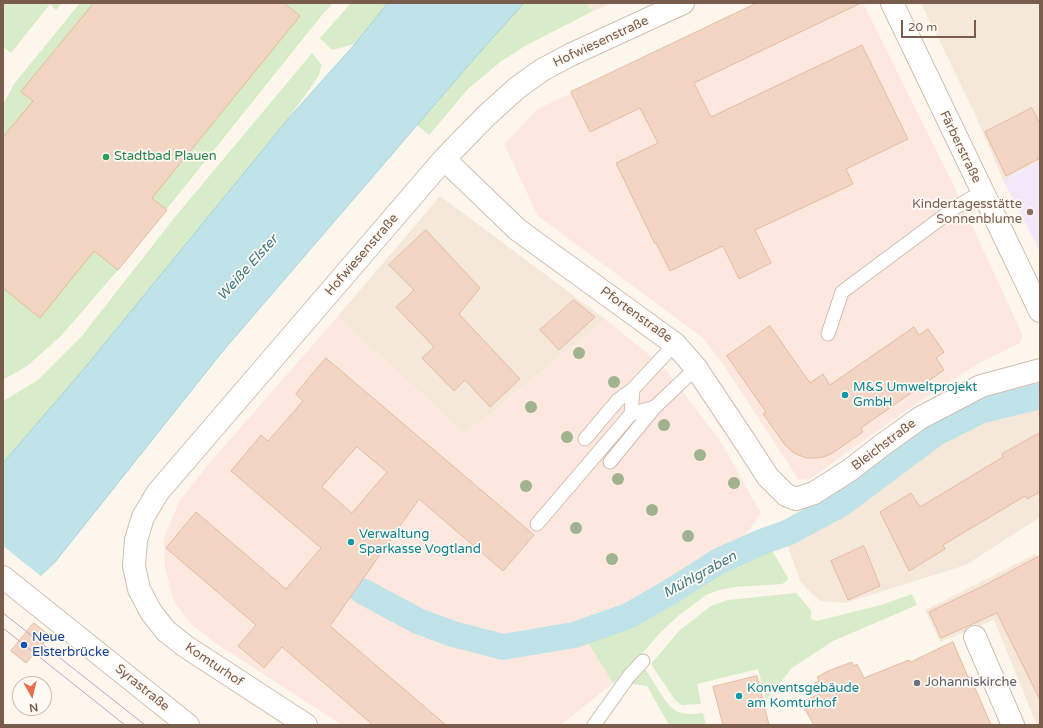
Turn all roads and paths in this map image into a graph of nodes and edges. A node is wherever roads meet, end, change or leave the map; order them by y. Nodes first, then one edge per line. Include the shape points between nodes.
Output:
1 (683, 3) edge
2 (892, 3) edge
3 (444, 159) junction
4 (982, 192) junction
5 (1040, 311) edge
6 (828, 334) dead end
7 (675, 344) junction
8 (696, 368) junction
9 (1040, 370) edge
10 (633, 389) junction
11 (656, 407) junction
12 (631, 414) junction
13 (585, 439) dead end
14 (610, 462) dead end
15 (796, 498) joint
16 (537, 524) dead end
17 (3, 577) edge
18 (139, 589) joint
19 (975, 637) dead end
20 (643, 660) dead end
21 (188, 725) edge
22 (306, 725) edge
23 (594, 725) edge
24 (1013, 725) edge

1 - 3 street, Hofwiesenstraße via 542,70 486,116
2 - 4 street, Färberstraße
3 - 7 street, Pfortenstraße via 518,230
3 - 18 street, Hofwiesenstraße via 158,492 144,517 136,540 134,566
4 - 5 street, Färberstraße
4 - 6 lane via 956,206 842,292
7 - 8 street, Pfortenstraße
7 - 10 lane
8 - 11 lane
8 - 15 street, Pfortenstraße via 768,477 786,495
9 - 15 street, Bleichstraße via 974,389 920,418 814,494
10 - 12 lane
10 - 13 lane via 618,400
11 - 12 lane
11 - 14 lane
12 - 16 lane
17 - 21 street, Syrastraße
18 - 22 street, Komturhof via 151,612 166,631 210,663
19 - 24 street
20 - 23 lane

